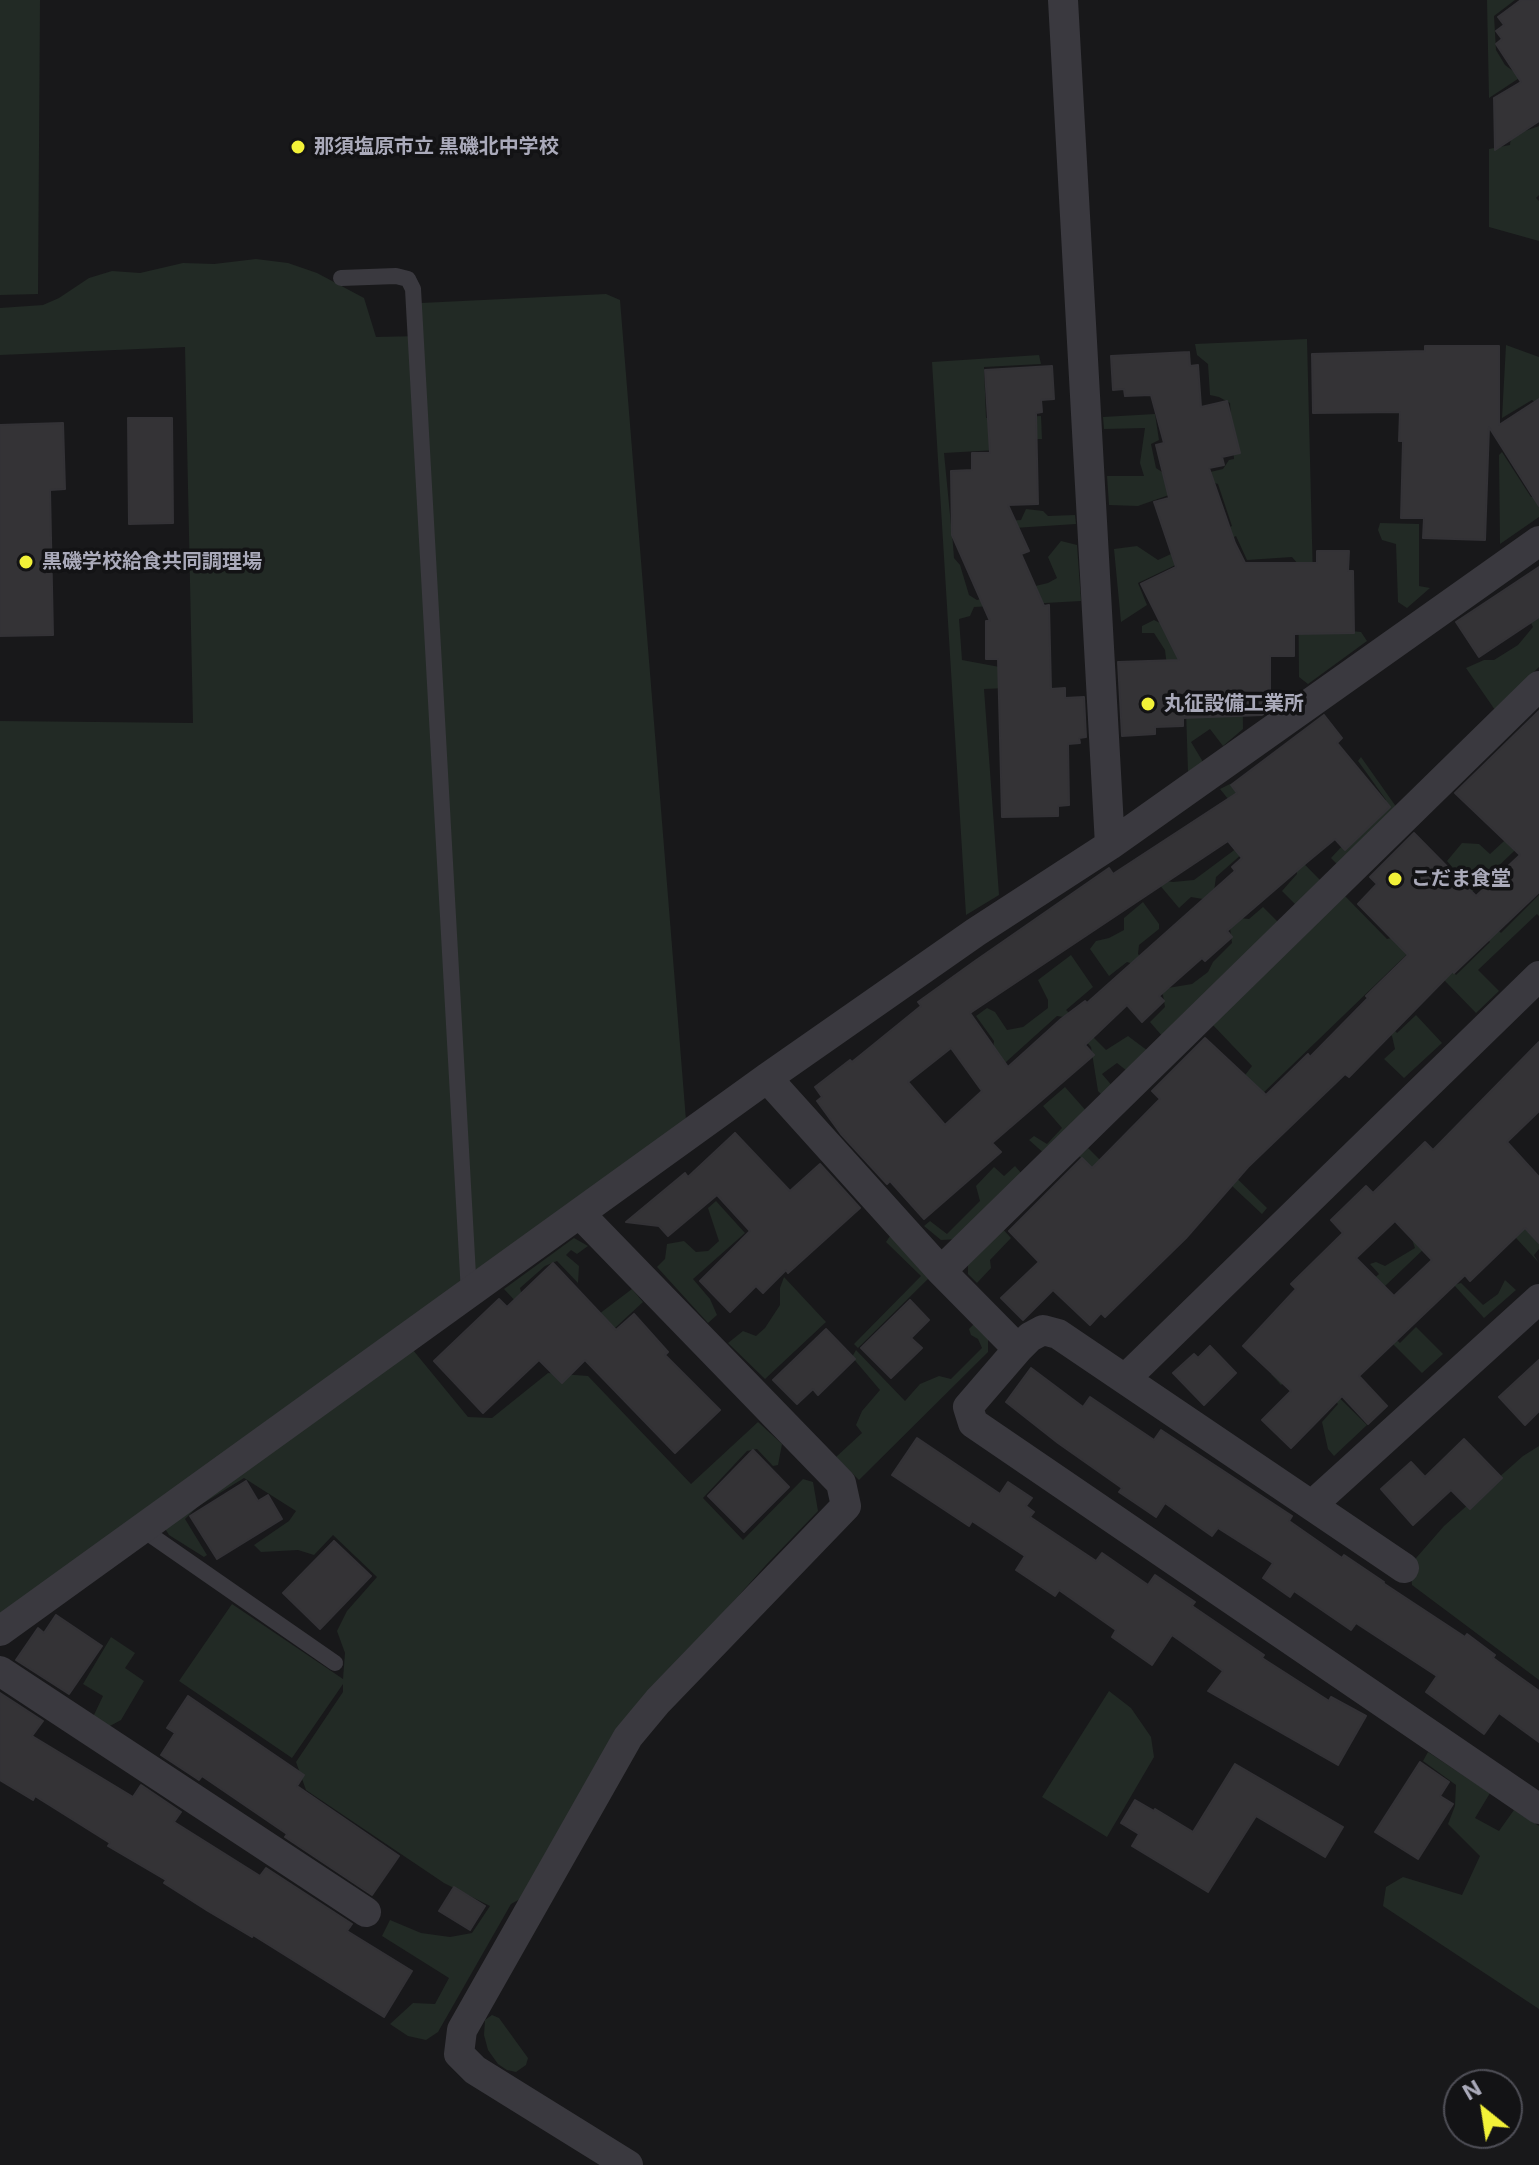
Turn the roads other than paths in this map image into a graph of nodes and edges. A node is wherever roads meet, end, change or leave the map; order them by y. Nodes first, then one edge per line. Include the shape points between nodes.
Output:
1 (1063, 0) edge
2 (341, 278) dead end
3 (1539, 541) edge
4 (1539, 686) edge
5 (1110, 845) junction
6 (1539, 976) edge
7 (767, 1078) junction
8 (580, 1214) junction
9 (941, 1271) junction
10 (469, 1293) junction
11 (1539, 1299) edge
12 (1018, 1349) junction
13 (1125, 1379) junction
14 (1312, 1505) junction
15 (142, 1529) junction
16 (1404, 1568) dead end
17 (0, 1631) edge
18 (335, 1663) dead end
19 (0, 1671) edge
20 (1539, 1809) edge
21 (366, 1912) dead end
22 (628, 2165) edge

1 - 5 street
2 - 10 lane via 396,276 408,279 413,289
3 - 5 street
4 - 9 street
5 - 7 street
6 - 13 street
7 - 8 street
7 - 9 street
8 - 10 street
8 - 22 street via 841,1483 846,1506 628,1737 462,2030 459,2054 475,2070
9 - 12 street
10 - 15 street
11 - 14 street
12 - 13 street via 1043,1330 1058,1334
12 - 20 street via 968,1407 973,1423
13 - 14 street
14 - 16 street
15 - 17 street
15 - 18 lane
19 - 21 street

